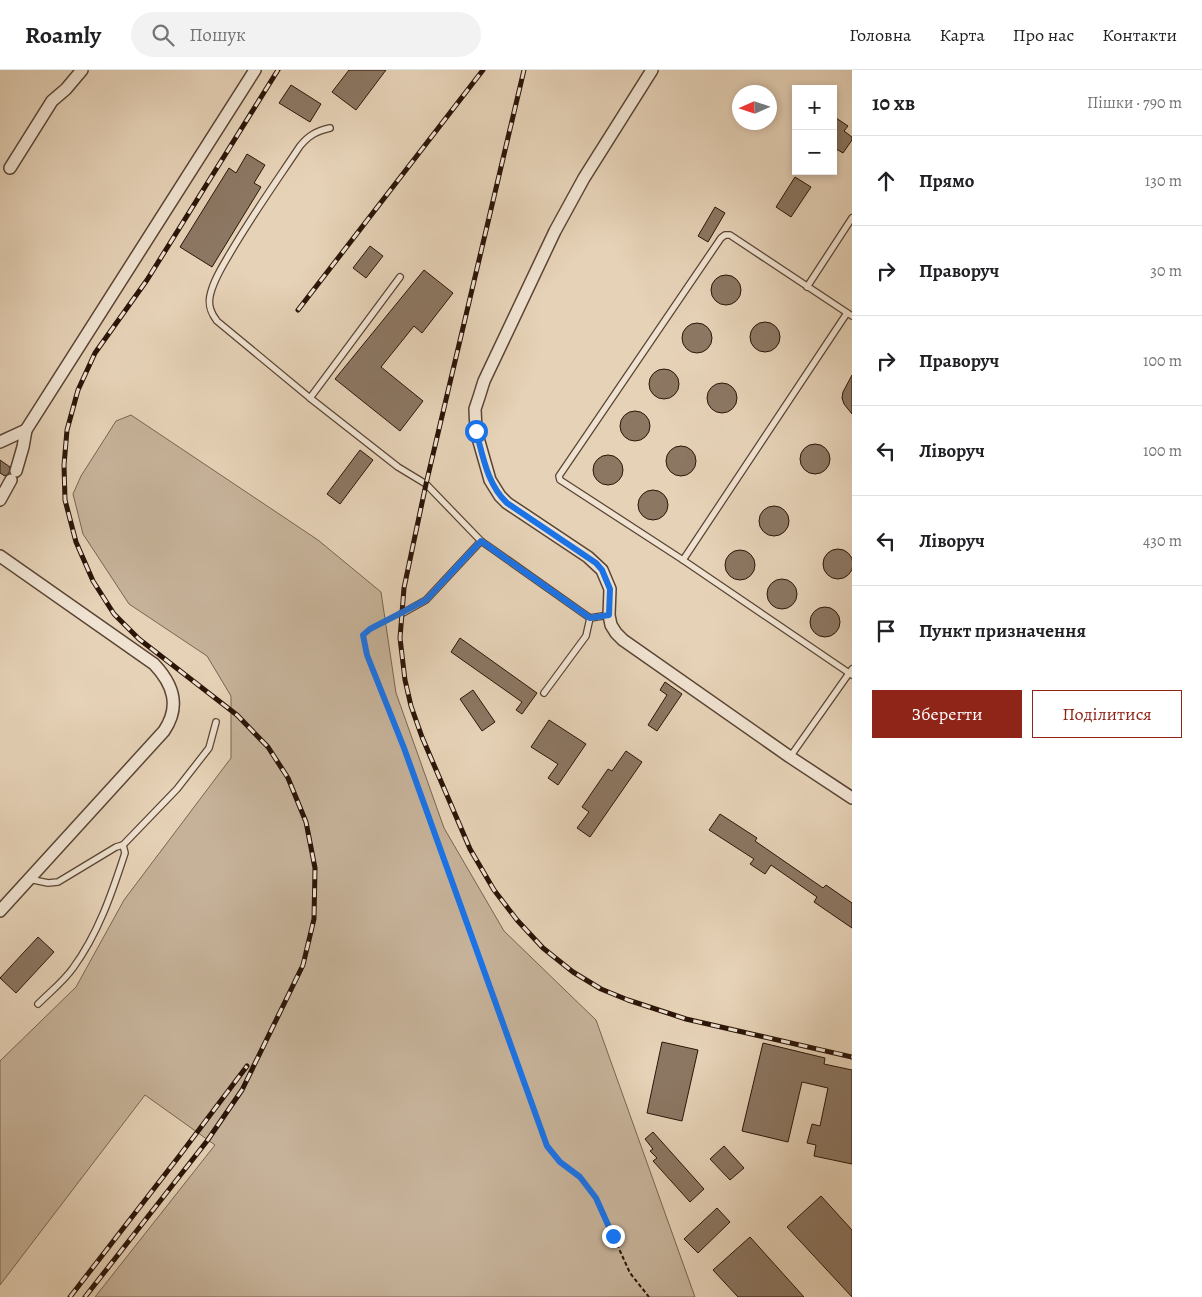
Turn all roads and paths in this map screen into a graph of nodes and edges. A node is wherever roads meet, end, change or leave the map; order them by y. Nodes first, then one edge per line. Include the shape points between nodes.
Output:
1 (82, 70) edge
2 (255, 70) edge
3 (652, 70) edge
4 (330, 128) dead end
5 (10, 168) dead end
6 (852, 218) edge
7 (400, 277) dead end
8 (807, 287) junction
9 (850, 314) edge
10 (310, 398) junction
11 (26, 430) junction
12 (0, 442) edge
13 (0, 500) edge
14 (481, 541) junction
15 (0, 556) edge
16 (683, 560) junction
17 (401, 614) joint
18 (609, 615) junction
19 (590, 618) junction
20 (851, 673) edge
21 (544, 693) dead end
22 (216, 722) dead end
23 (790, 758) junction
24 (852, 798) edge
25 (123, 846) junction
26 (29, 879) junction
27 (0, 911) edge
28 (38, 1004) dead end
29 (650, 1297) edge

1 - 5 street via 52,101
2 - 11 street
3 - 18 street via 555,231 484,381 475,409 476,431 494,488 507,503 596,563 610,589
4 - 10 lane via 318,131 300,146 239,238 210,297 212,313 217,321
6 - 8 lane
7 - 10 lane
8 - 9 lane
8 - 16 lane via 730,235 721,238 559,476 560,480
9 - 16 lane
10 - 14 lane via 426,484
11 - 12 street
11 - 13 street via 14,476
14 - 17 lane via 426,600
14 - 19 lane
15 - 26 street via 154,664 165,675 172,690 170,722 164,731
16 - 20 lane
17 - 29 path via 363,635 367,655 404,748 547,1146 560,1162 580,1177 596,1198 630,1273
18 - 19 lane
18 - 23 street via 611,625 623,640
19 - 21 lane via 586,636
20 - 23 lane
22 - 25 lane via 209,748 177,789
23 - 24 street
25 - 26 lane via 116,847 58,882
25 - 28 lane via 125,853 111,898 94,932 73,969
26 - 27 street

